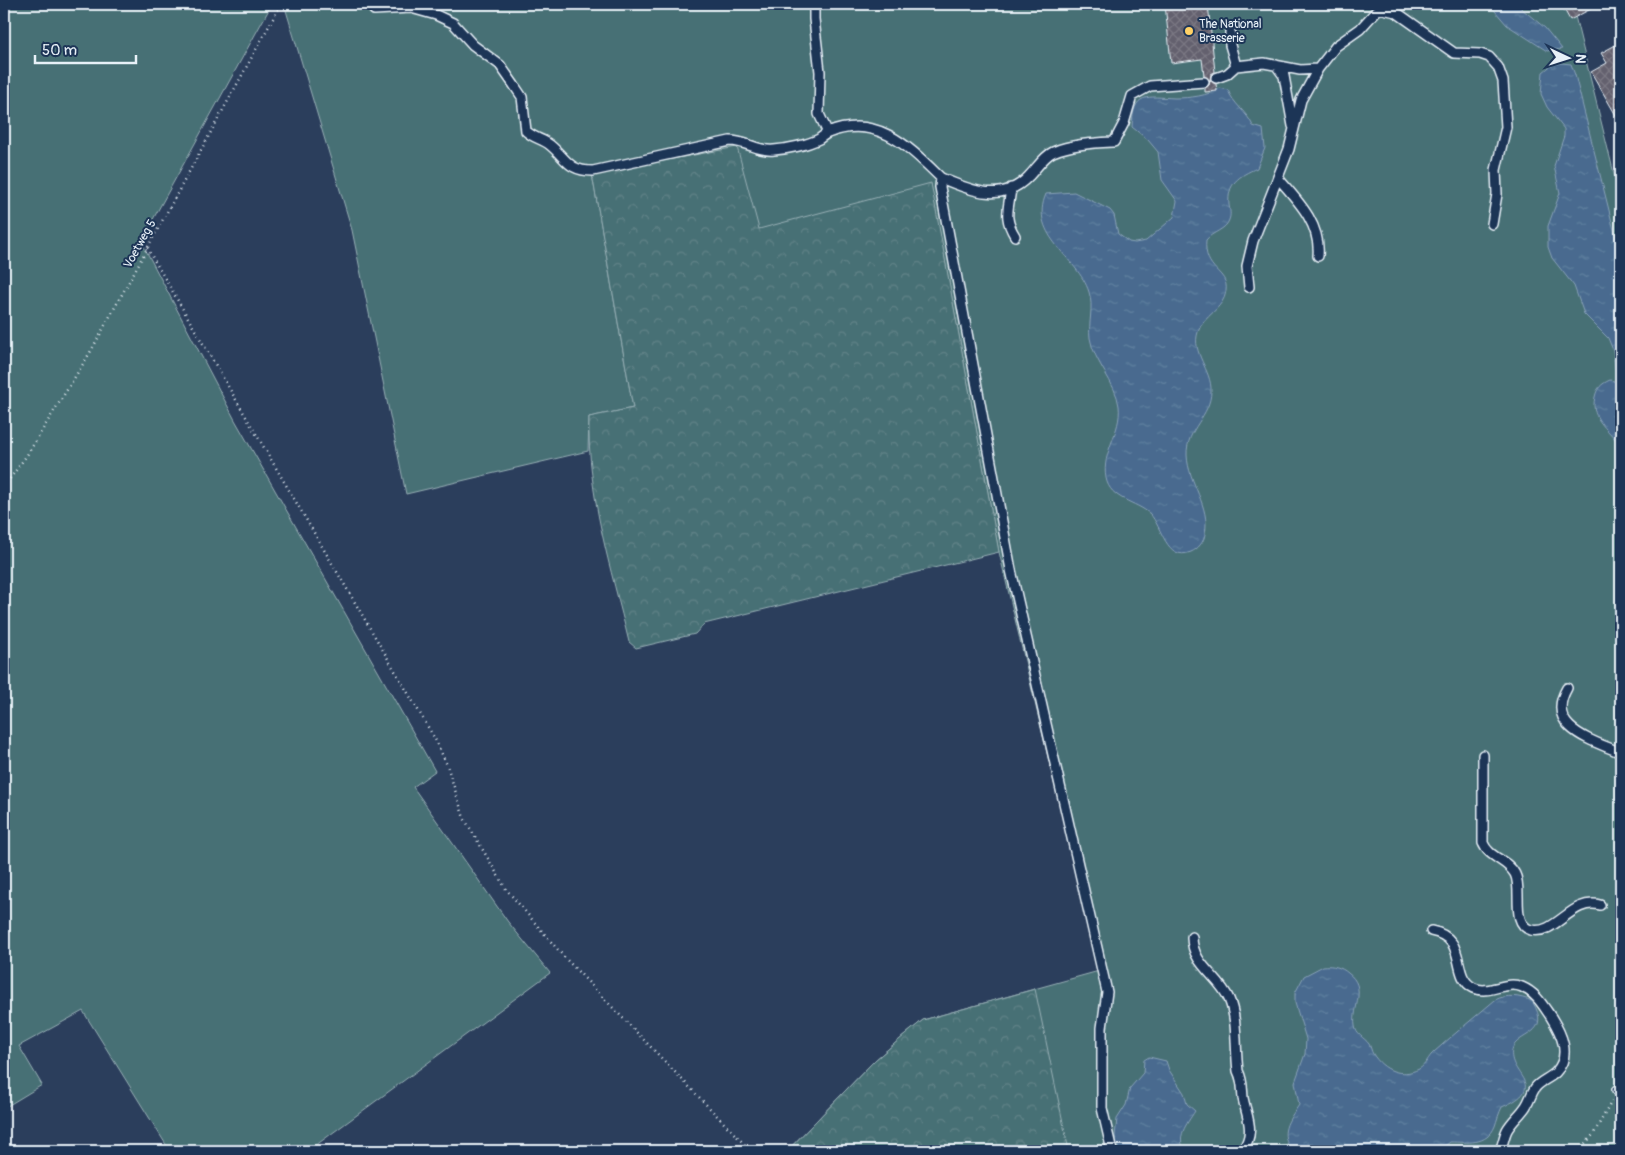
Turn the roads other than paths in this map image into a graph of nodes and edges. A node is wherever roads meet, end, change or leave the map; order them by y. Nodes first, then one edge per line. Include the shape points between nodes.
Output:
1 (814, 4) edge
2 (374, 10) dead end
3 (1230, 28) dead end
4 (1276, 65) junction
5 (1236, 66) junction
6 (1318, 69) junction
7 (1216, 78) dead end
8 (1204, 82) dead end
9 (1294, 126) junction
10 (828, 133) junction
11 (941, 178) junction
12 (1278, 178) junction
13 (1011, 188) junction
14 (1492, 224) dead end
15 (1015, 236) dead end
16 (1318, 256) dead end
17 (1249, 287) dead end
18 (1567, 688) dead end
19 (1621, 753) edge
20 (1482, 755) dead end
21 (1600, 904) dead end
22 (1431, 932) dead end
23 (1192, 937) dead end
24 (1112, 1151) edge
25 (1242, 1151) edge
26 (1500, 1151) edge

1 - 10 lane via 820,72 819,114
2 - 10 lane via 411,8 453,23 473,45 500,65 514,84 522,97 526,131 550,145 570,166 580,170 594,170 730,141 774,150 818,140
3 - 5 lane via 1230,45
4 - 5 lane
4 - 6 lane via 1300,70
4 - 9 lane via 1286,83
5 - 7 lane
6 - 9 lane via 1302,100
6 - 14 lane via 1336,46 1360,29 1379,8 1396,12 1454,53 1489,57 1498,67 1503,81 1506,127 1496,170 1497,194
8 - 13 lane via 1150,86 1132,96 1114,142 1091,143 1052,152 1024,182
9 - 12 lane
10 - 11 lane via 871,128 885,132 916,153
11 - 13 lane via 967,189 1000,194
11 - 24 lane via 1011,570 1107,992 1102,1028 1102,1108
12 - 16 lane via 1304,208 1316,232
12 - 17 lane via 1253,241 1247,266
13 - 15 lane via 1006,216
18 - 19 lane via 1560,708 1564,720 1575,731
20 - 21 lane via 1483,843 1491,855 1514,872 1519,889 1519,915 1524,925 1542,931 1581,906
22 - 26 lane via 1444,934 1450,940 1464,977 1472,987 1483,990 1517,985 1537,996 1565,1046 1557,1072 1534,1090 1506,1131
23 - 25 lane via 1196,954 1227,995 1232,1007 1238,1071 1251,1131

